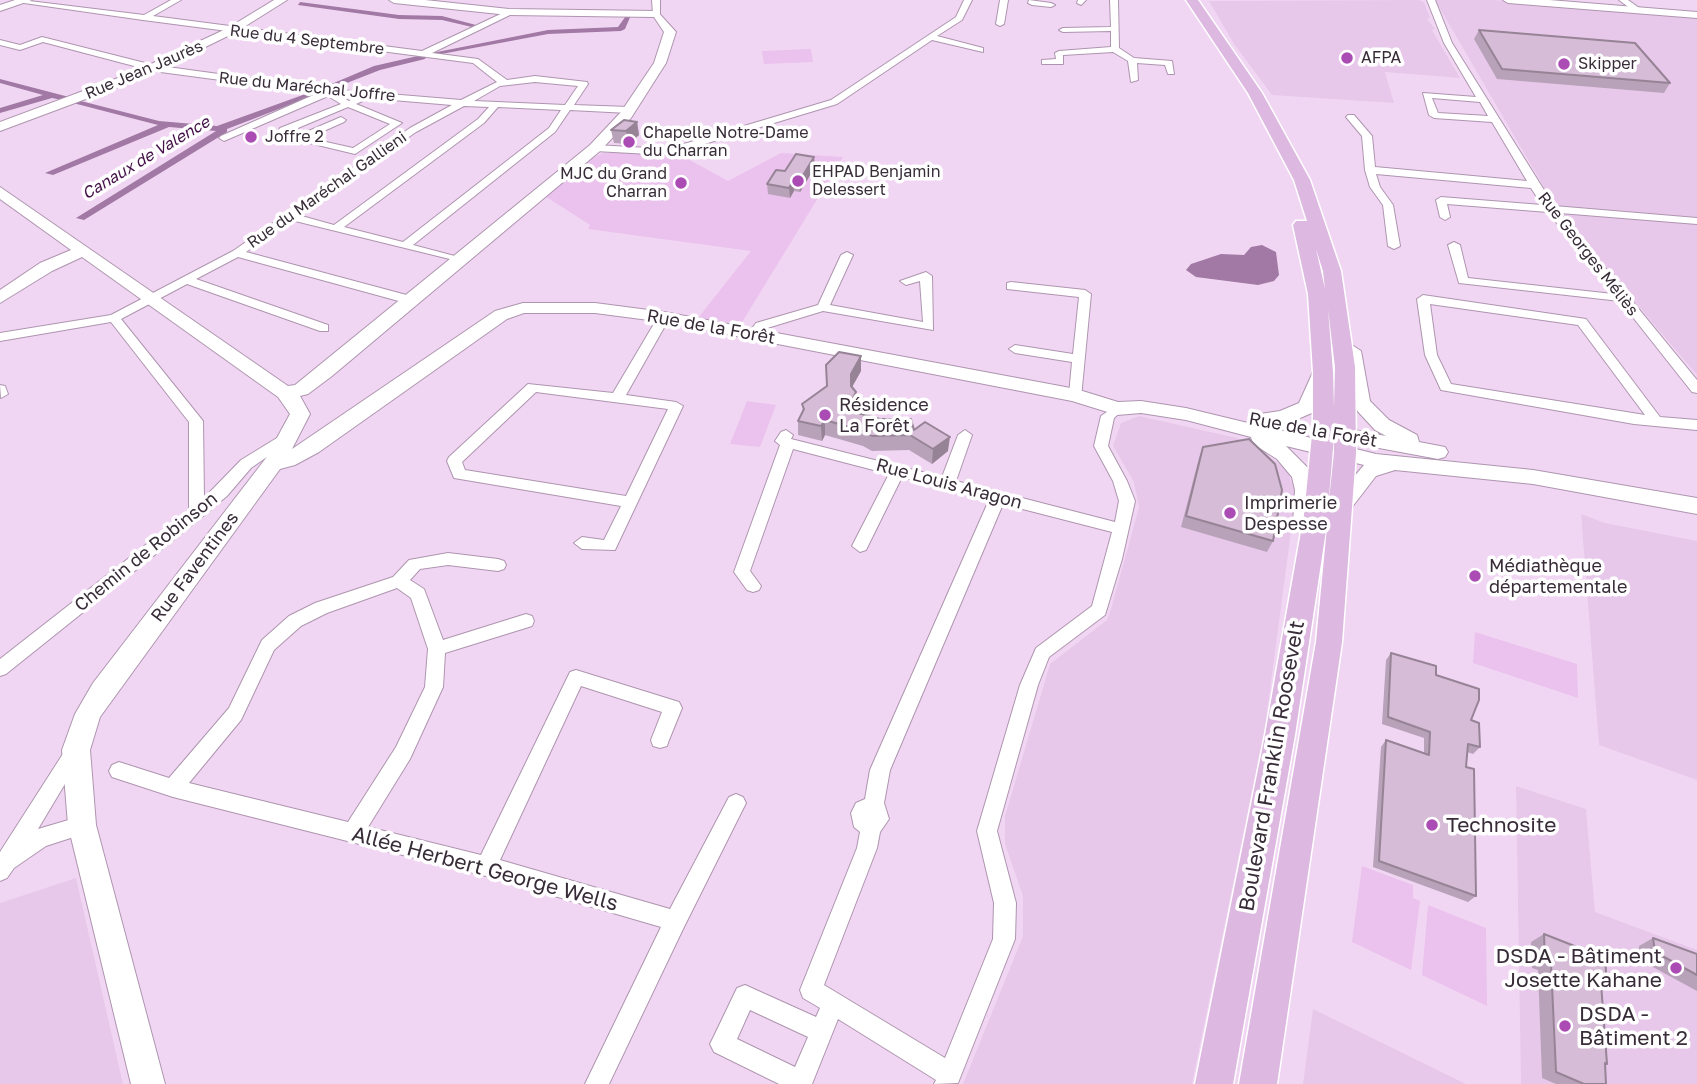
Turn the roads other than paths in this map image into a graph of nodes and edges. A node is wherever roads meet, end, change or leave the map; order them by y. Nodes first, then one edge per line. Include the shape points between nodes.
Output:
1 (177, 0) edge
2 (282, 0) edge
3 (394, 0) edge
4 (656, 0) edge
5 (968, 0) edge
6 (1004, 0) edge
7 (1033, 0) edge
8 (1114, 0) edge
9 (1431, 0) edge
10 (1508, 0) edge
11 (1623, 0) edge
12 (25, 1) edge
13 (1191, 1) edge
14 (1051, 5) dead end
15 (0, 8) edge
16 (1638, 10) junction
17 (509, 12) junction
18 (657, 14) junction
19 (1694, 16) edge
20 (143, 18) junction
21 (1000, 24) dead end
22 (1116, 29) junction
23 (232, 30) junction
24 (1063, 30) dead end
25 (930, 37) junction
26 (0, 41) edge
27 (1115, 49) junction
28 (980, 50) dead end
29 (1049, 51) dead end
30 (1059, 53) junction
31 (423, 54) junction
32 (1132, 60) junction
33 (1045, 62) dead end
34 (153, 68) junction
35 (1171, 72) dead end
36 (1134, 80) dead end
37 (505, 83) junction
38 (328, 92) junction
39 (367, 96) junction
40 (1484, 100) junction
41 (462, 103) junction
42 (348, 104) junction
43 (496, 104) junction
44 (566, 107) junction
45 (629, 110) junction
46 (1351, 117) dead end
47 (341, 120) dead end
48 (1497, 120) junction
49 (0, 127) edge
50 (224, 138) dead end
51 (297, 139) junction
52 (595, 148) junction
53 (1370, 170) junction
54 (1534, 185) junction
55 (0, 192) edge
56 (1549, 208) junction
57 (291, 217) junction
58 (1445, 217) dead end
59 (1697, 221) edge
60 (336, 228) junction
61 (1454, 245) dead end
62 (405, 246) junction
63 (1394, 246) dead end
64 (83, 251) junction
65 (237, 253) junction
66 (847, 256) dead end
67 (462, 261) junction
68 (187, 279) junction
69 (906, 281) dead end
70 (1011, 286) dead end
71 (0, 298) edge
72 (151, 298) junction
73 (1621, 298) junction
74 (410, 300) junction
75 (823, 307) junction
76 (1568, 307) dead end
77 (1339, 311) junction
78 (664, 317) junction
79 (114, 318) junction
80 (1582, 322) junction
81 (324, 328) dead end
82 (754, 334) junction
83 (0, 337) edge
84 (1015, 349) dead end
85 (1079, 359) junction
86 (325, 372) junction
87 (1323, 372) junction
88 (1697, 389) edge
89 (285, 393) junction
90 (1076, 395) junction
91 (617, 398) junction
92 (1117, 409) junction
93 (299, 411) junction
94 (1186, 414) junction
95 (1260, 420) junction
96 (1656, 421) junction
97 (1697, 425) edge
98 (1235, 427) junction
99 (965, 435) dead end
100 (290, 436) junction
101 (1334, 442) junction
102 (1438, 452) junction
103 (273, 463) junction
104 (1395, 463) junction
105 (898, 471) junction
106 (1533, 477) junction
107 (947, 484) junction
108 (998, 497) junction
109 (631, 502) junction
110 (1340, 505) junction
111 (1697, 506) edge
112 (197, 513) junction
113 (1121, 529) junction
114 (582, 543) dead end
115 (860, 547) dead end
116 (498, 565) dead end
117 (399, 581) junction
118 (1305, 583) junction
119 (753, 586) dead end
120 (526, 621) dead end
121 (437, 649) junction
122 (0, 669) edge
123 (660, 740) dead end
124 (76, 750) junction
125 (119, 771) dead end
126 (173, 788) junction
127 (737, 803) dead end
128 (82, 825) junction
129 (352, 834) junction
130 (486, 866) junction
131 (1, 870) edge
132 (675, 921) junction
133 (833, 1003) junction
134 (821, 1031) dead end
135 (948, 1080) edge
136 (148, 1084) edge
137 (597, 1084) edge
138 (1214, 1084) edge
139 (1258, 1084) edge

1 - 20 street
2 - 23 street, Rue Jean Jaurès
3 - 17 street
4 - 18 street
5 - 25 street via 959,18
6 - 21 street
7 - 14 street
8 - 22 street
9 - 40 street, Rue Georges Méliès via 1448,43
10 - 16 street
11 - 16 street
12 - 15 street
12 - 20 street, Rue du 4 Septembre
13 - 77 main road via 1248,82 1290,154 1319,228
13 - 87 main road via 1285,179 1303,227 1313,270
16 - 19 street
17 - 18 street
17 - 31 street
18 - 45 street via 670,32 663,57
20 - 23 street, Rue du 4 Septembre
22 - 24 street
22 - 27 street
23 - 31 street, Rue du 4 Septembre
23 - 34 street, Rue Jean Jaurès
25 - 28 street
25 - 52 street via 825,106 668,152
26 - 34 street, Rue du Maréchal Joffre via 20,48 42,39
27 - 30 street
27 - 32 street
29 - 30 street
30 - 33 street via 1059,61
31 - 37 street, Rue du 4 Septembre via 475,61
32 - 35 street via 1169,63
32 - 36 street
34 - 38 street, Rue du Maréchal Joffre
34 - 49 street, Rue Jean Jaurès
37 - 41 street, Rue du Maréchal Gallieni
37 - 44 street via 535,79 584,84
38 - 39 street, Rue du Maréchal Joffre
38 - 42 street
38 - 50 street
39 - 41 street, Rue du Maréchal Joffre
39 - 42 street
40 - 48 street, Rue Georges Méliès
40 - 48 street via 1426,96 1434,115
41 - 43 street, Rue du Maréchal Joffre
41 - 57 street, Rue du Maréchal Gallieni via 406,135
42 - 51 street via 283,130 281,135
42 - 51 street via 397,123 355,151
43 - 44 street, Rue du Maréchal Joffre
43 - 60 street via 481,121
44 - 45 street, Rue du Maréchal Joffre
44 - 62 street via 540,141
45 - 52 street
46 - 53 street via 1367,136
47 - 51 street
48 - 54 street, Rue Georges Méliès
52 - 67 street
53 - 54 street
53 - 63 street via 1388,205
54 - 56 street, Rue Georges Méliès
55 - 64 street
56 - 58 street via 1441,200
56 - 59 street
56 - 73 street, Rue Georges Méliès
57 - 60 street
57 - 65 street, Rue du Maréchal Gallieni
60 - 62 street
61 - 73 street via 1463,281
62 - 67 street
64 - 71 street via 46,267
64 - 72 main road
65 - 68 street, Rue du Maréchal Gallieni
65 - 74 street
66 - 75 street
67 - 74 street
68 - 72 street, Rue du Maréchal Gallieni
68 - 81 street
69 - 75 street via 926,276 929,327
70 - 85 street via 1085,294
72 - 79 street, Rue du Maréchal Gallieni
72 - 89 main road
73 - 88 street, Rue Georges Méliès
74 - 86 street
75 - 82 street via 760,326
76 - 80 street
77 - 101 main road via 1345,367
77 - 102 street, Rue de la Forêt via 1350,335 1360,403 1382,425
78 - 82 main road, Rue de la Forêt
78 - 91 street
78 - 103 street, Rue de la Forêt via 545,307 501,315 312,447
79 - 83 street, Rue du Maréchal Gallieni
79 - 112 street via 196,421
80 - 96 street
80 - 96 street via 1423,299 1431,355 1446,387
82 - 90 main road, Rue de la Forêt
84 - 85 street
85 - 90 street
86 - 89 street via 301,390
86 - 93 street
87 - 95 main road via 1307,407 1284,418
87 - 101 main road
89 - 93 main road
90 - 92 street, Rue de la Forêt
91 - 109 street via 676,406
91 - 109 street via 533,387 454,461 459,474
92 - 94 street, Rue de la Forêt via 1140,407
92 - 113 street via 1108,416 1101,446 1127,500
93 - 100 main road, Rue Faventines
94 - 95 street, Rue de la Forêt
94 - 98 street, Rue de la Forêt
95 - 101 street, Rue de la Forêt
96 - 97 street
98 - 101 street, Rue de la Forêt
98 - 118 street via 1283,454 1302,475 1306,490 1301,559
99 - 107 street
100 - 103 street, Rue Faventines
100 - 112 street, Chemin de Robinson via 246,464
101 - 102 street, Rue de la Forêt
101 - 104 street, Rue de la Forêt
101 - 110 main road, Boulevard Franklin Roosevelt
101 - 118 main road, Boulevard Franklin Roosevelt
102 - 106 street, Rue de la Forêt
103 - 124 street, Rue Faventines via 102,691 88,714
104 - 106 street, Rue de la Forêt
104 - 110 street, Rue de la Forêt via 1369,471
105 - 107 street, Rue Louis Aragon
105 - 115 street
105 - 119 street, Rue Louis Aragon via 787,439 742,572
106 - 111 street, Rue de la Forêt
107 - 108 street, Rue Louis Aragon
108 - 113 street, Rue Louis Aragon
108 - 133 street via 880,769 867,848 811,990
109 - 114 street via 609,546
110 - 139 main road, Boulevard Franklin Roosevelt via 1329,642
112 - 122 street, Chemin de Robinson
113 - 135 street via 1103,603 1093,616 1042,653 1029,685 987,831 1005,903 1004,939
116 - 117 street via 448,559 415,564
117 - 121 street via 418,594
117 - 126 street via 320,608 295,621 268,645 235,714
118 - 138 main road, Boulevard Franklin Roosevelt
120 - 121 street
121 - 129 street via 429,698 403,753
123 - 130 street via 673,708 576,677
124 - 128 main road, Rue Faventines
124 - 131 street
125 - 126 street, Allée Herbert George Wells
126 - 129 street, Allée Herbert George Wells
127 - 132 street
128 - 131 street via 40,838
128 - 136 main road, Rue Faventines
129 - 130 street, Allée Herbert George Wells
130 - 132 street, Allée Herbert George Wells
132 - 137 street
133 - 134 street
133 - 135 street

